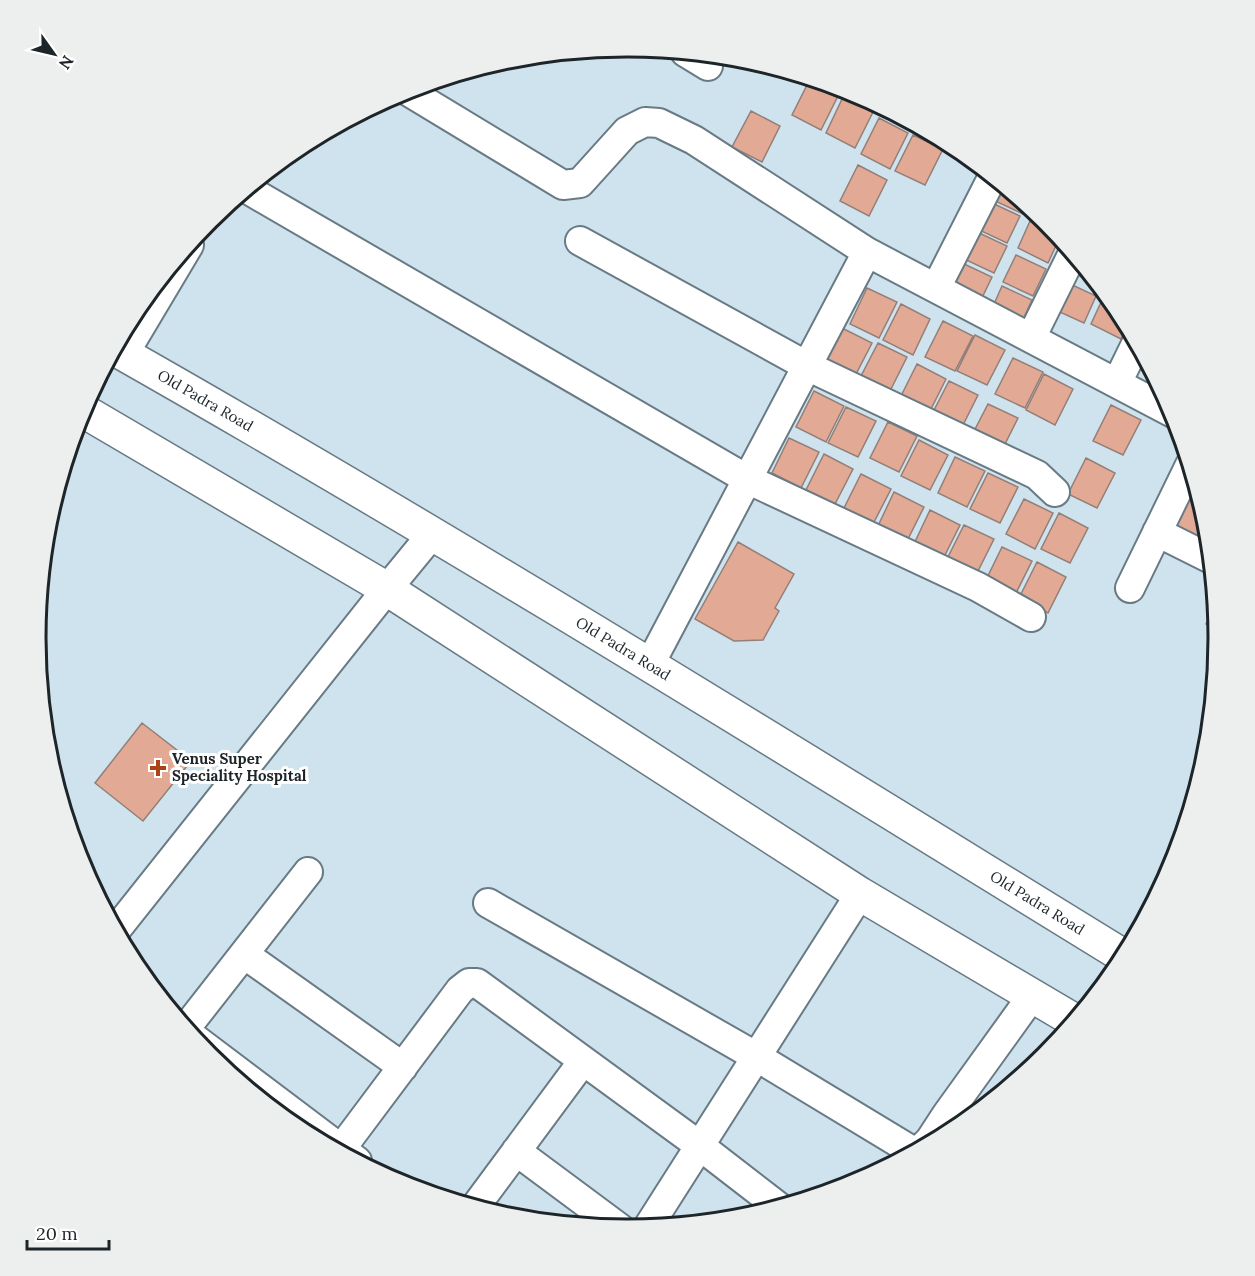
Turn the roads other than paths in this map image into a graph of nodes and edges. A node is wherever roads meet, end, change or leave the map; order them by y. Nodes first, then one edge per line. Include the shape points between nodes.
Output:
1 (417, 97) edge
2 (989, 184) edge
3 (254, 193) edge
4 (580, 241) dead end
5 (867, 252) junction
6 (1069, 261) edge
7 (936, 288) junction
8 (1031, 338) junction
9 (1133, 351) edge
10 (121, 352) edge
11 (807, 366) junction
12 (1116, 383) junction
13 (1160, 406) edge
14 (91, 415) edge
15 (1185, 475) edge
16 (747, 479) junction
17 (1055, 492) dead end
18 (1157, 532) junction
19 (433, 533) junction
20 (1203, 556) edge
21 (1130, 588) dead end
22 (387, 589) junction
23 (1031, 617) dead end
24 (650, 664) junction
25 (308, 872) dead end
26 (860, 894) junction
27 (488, 903) dead end
28 (121, 923) edge
29 (1117, 952) edge
30 (244, 954) junction
31 (1032, 996) junction
32 (1068, 1017) edge
33 (191, 1021) edge
34 (757, 1057) junction
35 (583, 1061) junction
36 (403, 1067) junction
37 (955, 1117) edge
38 (700, 1146) junction
39 (906, 1147) edge
40 (353, 1149) edge
41 (516, 1151) junction
42 (480, 1200) edge
43 (771, 1201) edge
44 (607, 1218) edge
45 (654, 1218) edge

1 - 5 street via 563,185 580,183 627,130 645,122 659,123 694,140
2 - 7 street
3 - 16 street
4 - 11 street
5 - 7 street
5 - 11 street
6 - 8 street
7 - 8 street
8 - 12 street
9 - 12 street
10 - 19 main road, Old Padra Road
11 - 16 street
11 - 17 street via 1037,475
12 - 13 street
14 - 22 main road
15 - 18 street
16 - 23 street via 978,587
16 - 24 street
18 - 20 street
18 - 21 street
19 - 22 street
19 - 24 main road, Old Padra Road
22 - 26 main road
22 - 28 street
24 - 29 main road, Old Padra Road
25 - 30 street
26 - 31 main road
26 - 34 street
27 - 34 street
30 - 33 street
30 - 36 street
31 - 32 main road
31 - 37 street
34 - 38 street
34 - 39 street
35 - 36 street via 477,983 469,983
35 - 38 street
35 - 41 street
36 - 40 street
38 - 43 street
38 - 45 street
41 - 42 street
41 - 44 street

